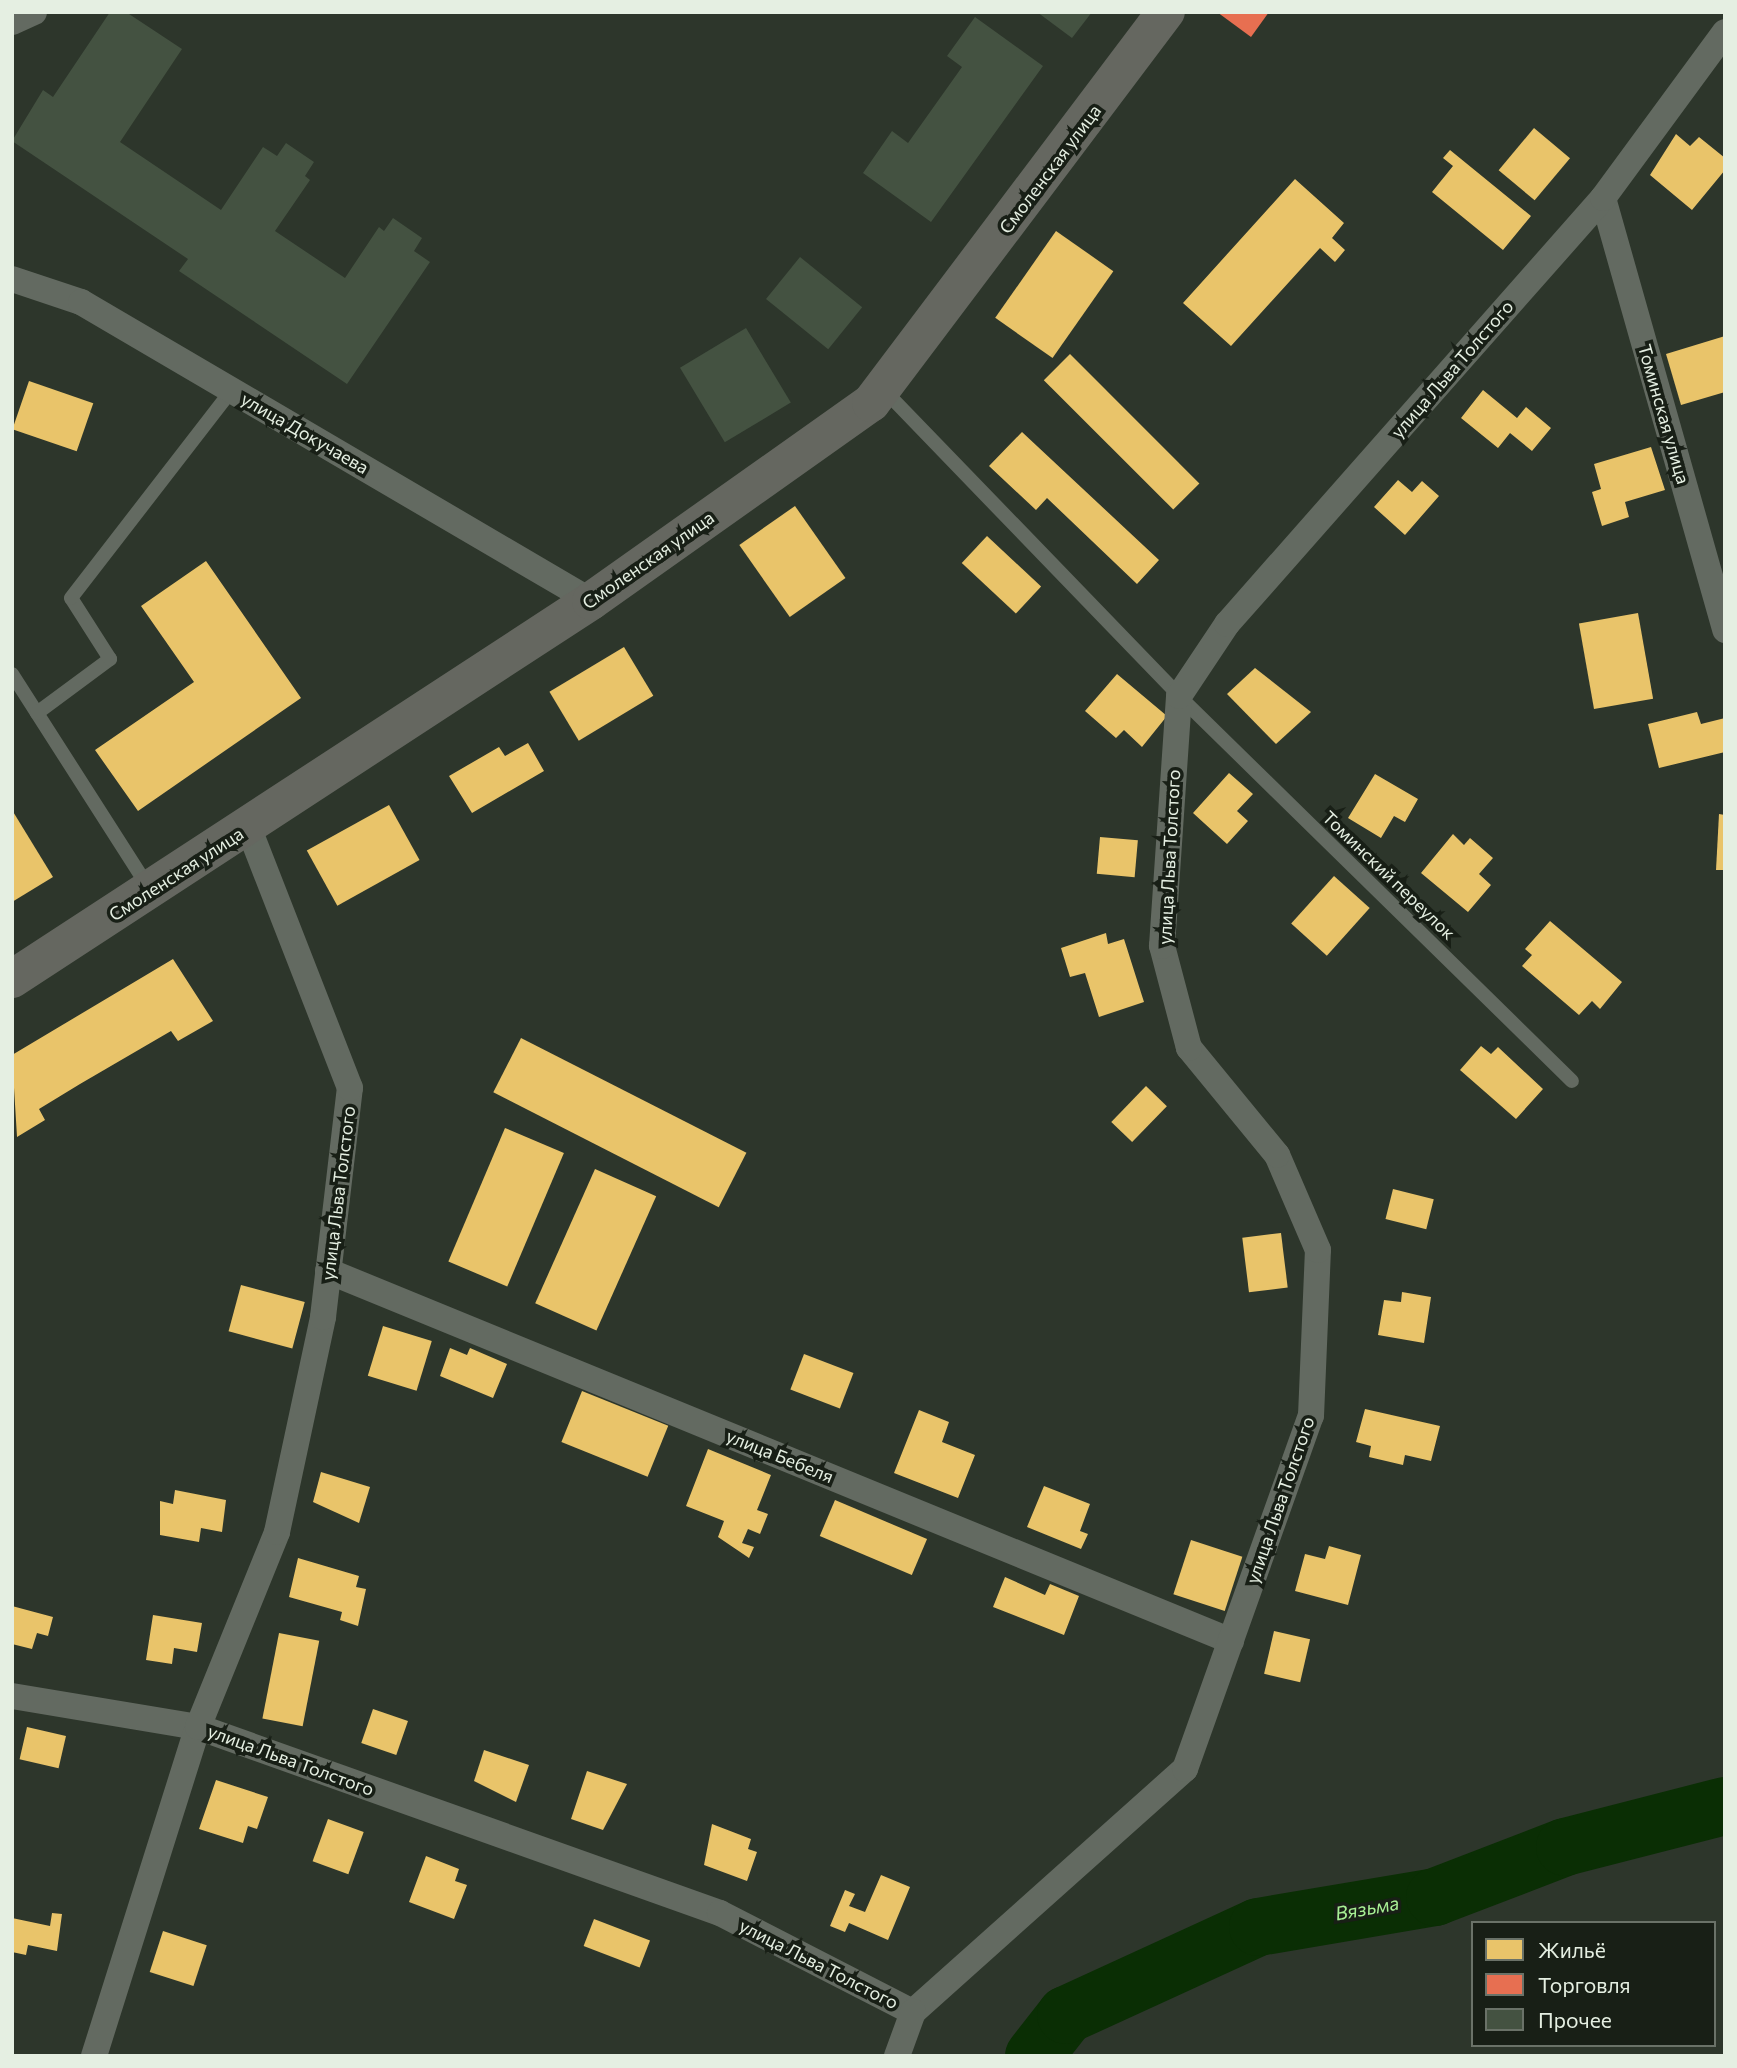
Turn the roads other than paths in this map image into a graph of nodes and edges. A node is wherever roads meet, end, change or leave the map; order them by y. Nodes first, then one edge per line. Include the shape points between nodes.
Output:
1 (34, 12) edge
2 (1166, 12) edge
3 (12, 22) edge
4 (1725, 32) edge
5 (1603, 198) junction
6 (12, 279) edge
7 (883, 388) junction
8 (231, 391) junction
9 (591, 601) junction
10 (1725, 631) edge
11 (12, 674) edge
12 (1179, 696) junction
13 (37, 713) junction
14 (248, 827) junction
15 (150, 891) junction
16 (12, 979) edge
17 (1572, 1081) dead end
18 (328, 1271) junction
19 (1231, 1641) junction
20 (12, 1696) edge
21 (198, 1727) junction
22 (913, 2012) junction
23 (94, 2056) edge
24 (897, 2056) edge

1 - 3 street
2 - 7 main road, Смоленская улица
4 - 5 street, улица Льва Толстого
5 - 10 street, Томинская улица
5 - 12 street, улица Льва Толстого via 1227,624
6 - 8 street, улица Докучаева via 81,302
7 - 9 main road, Смоленская улица via 871,403
7 - 12 lane, Томинский переулок
8 - 9 street, улица Докучаева
8 - 13 lane via 71,598 110,659
9 - 14 main road, Смоленская улица
11 - 13 lane
12 - 17 lane, Томинский переулок
12 - 19 street, улица Льва Толстого via 1162,946 1189,1048 1278,1155 1318,1250 1311,1416
13 - 15 lane
14 - 15 main road, Смоленская улица
14 - 18 street, улица Льва Толстого via 350,1088
15 - 16 main road, Смоленская улица
18 - 19 street, улица Бебеля
18 - 21 street, улица Льва Толстого via 276,1532
19 - 22 street, улица Льва Толстого via 1185,1769
20 - 21 street, улица Льва Толстого
21 - 22 street, улица Льва Толстого via 720,1913
21 - 23 street, улица Льва Толстого
22 - 24 street

